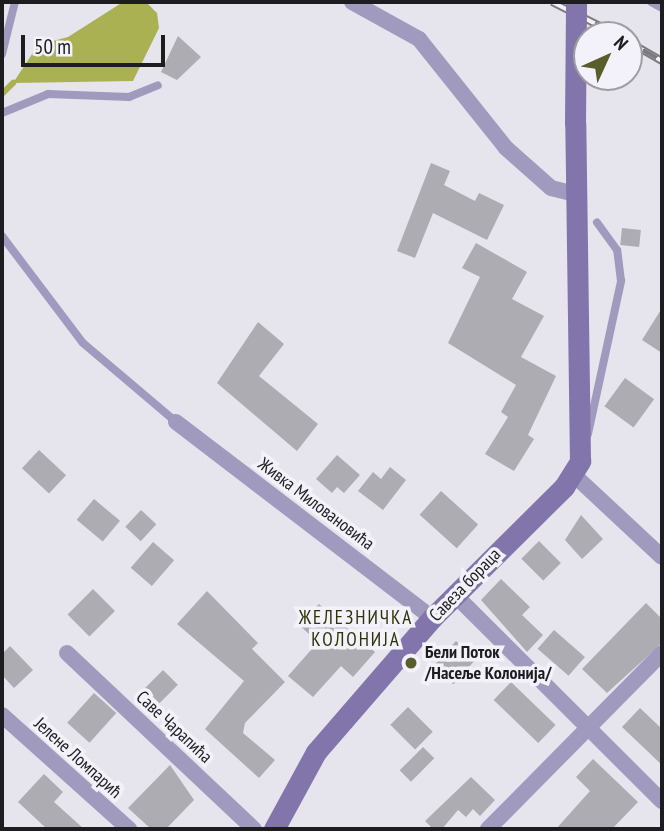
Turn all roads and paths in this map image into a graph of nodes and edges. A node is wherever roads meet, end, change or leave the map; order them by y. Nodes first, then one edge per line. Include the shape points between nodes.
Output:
1 (15, 2) edge
2 (352, 2) edge
3 (576, 2) edge
4 (651, 2) edge
5 (662, 8) edge
6 (2, 54) edge
7 (158, 85) dead end
8 (3, 107) edge
9 (575, 194) junction
10 (597, 222) dead end
11 (2, 236) edge
12 (176, 422) joint
13 (582, 446) junction
14 (574, 475) junction
15 (662, 557) edge
16 (455, 595) junction
17 (432, 618) junction
18 (67, 653) dead end
19 (662, 653) edge
20 (2, 715) edge
21 (589, 729) junction
22 (662, 801) edge
23 (129, 829) edge
24 (254, 829) edge
25 (274, 829) edge
26 (488, 829) edge

1 - 6 lane
2 - 9 street via 419,39 506,148 551,188
3 - 9 street, Савеза бораца, bridge
4 - 5 lane
7 - 8 lane via 129,97 48,94
9 - 13 street, Савеза бораца
10 - 13 lane, Савеза бораца via 617,250 621,281
11 - 12 lane via 83,343
12 - 17 street, Живка Миловановића
13 - 14 street, Савеза бораца
14 - 15 street
14 - 16 street, Савеза бораца
16 - 17 street, Савеза бораца
16 - 21 street
17 - 25 street, Савеза бораца via 316,752
18 - 24 street, Саве Чарапића
19 - 21 street
20 - 23 street, Јелене Ломпарић
21 - 22 street
21 - 26 street

